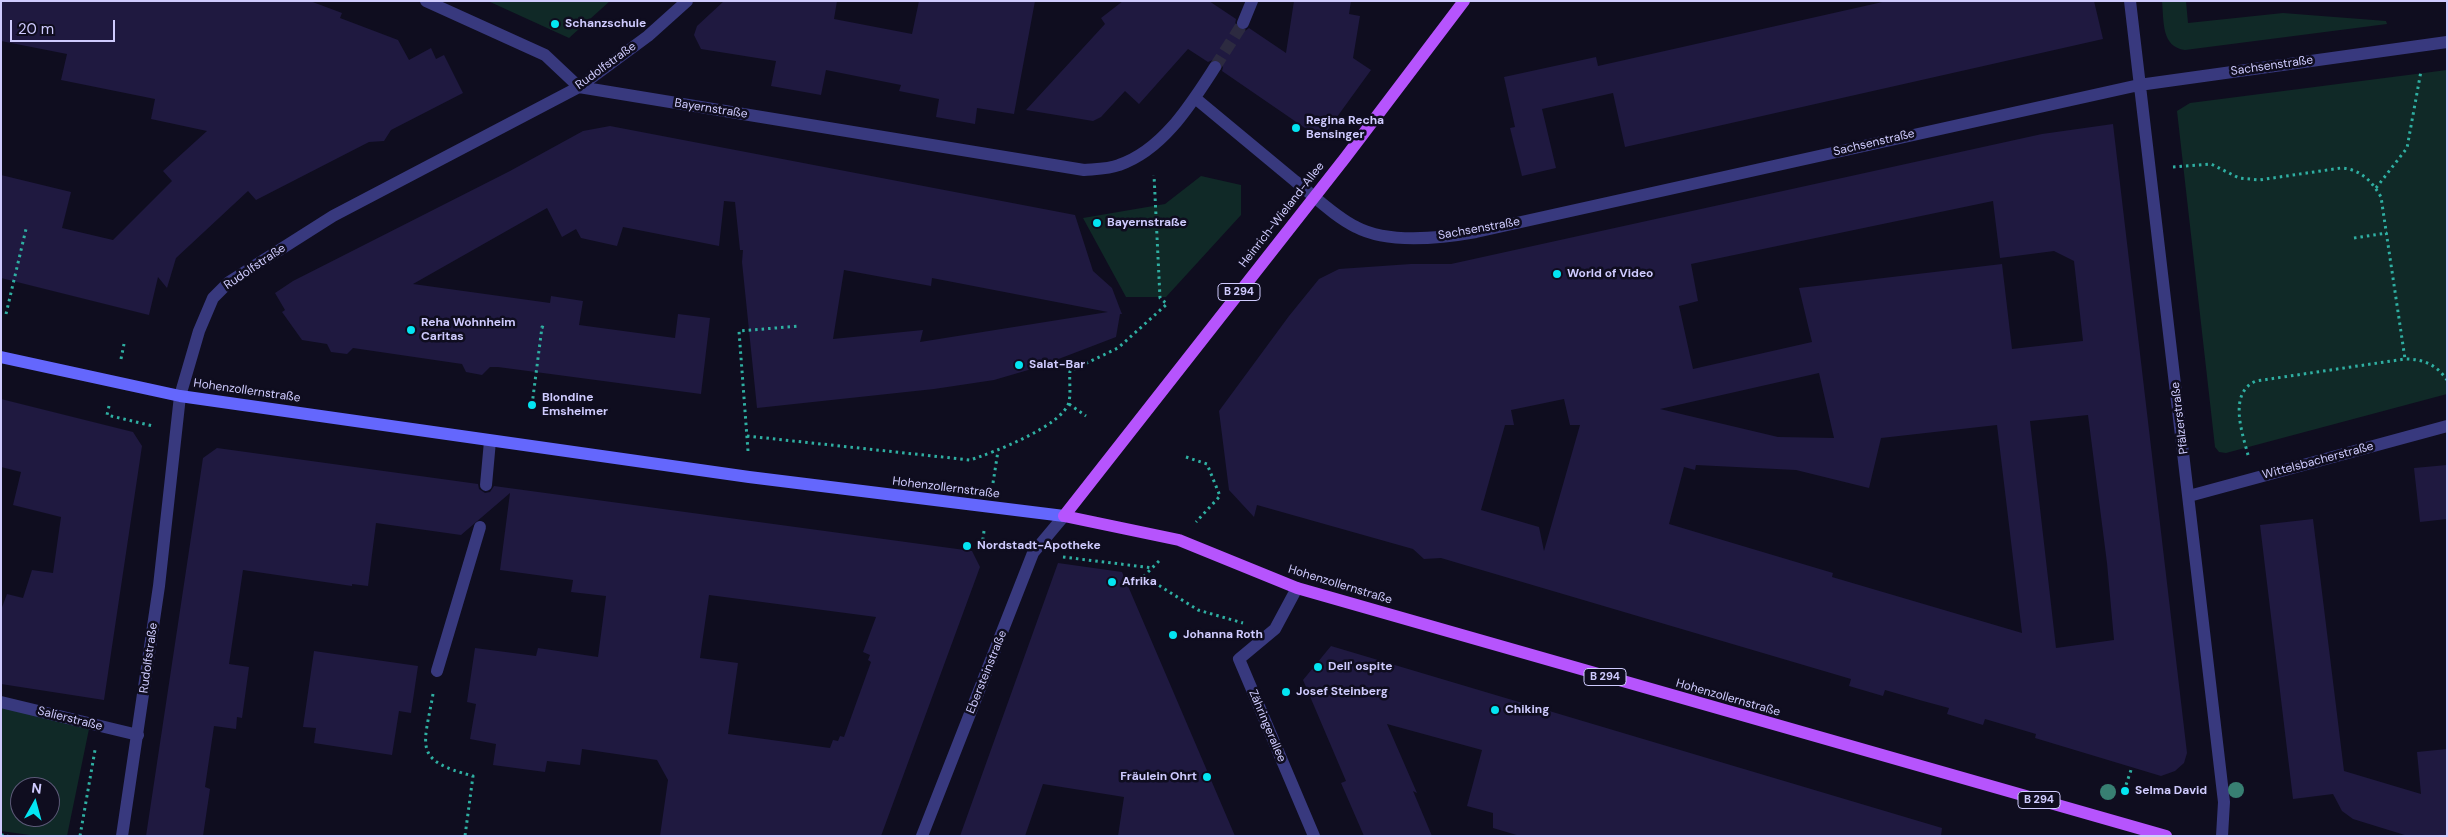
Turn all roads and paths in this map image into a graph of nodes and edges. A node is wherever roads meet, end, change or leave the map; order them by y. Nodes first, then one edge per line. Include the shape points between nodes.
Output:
1 (426, 1) edge
2 (687, 1) edge
3 (1252, 1) edge
4 (1464, 1) edge
5 (2130, 1) edge
6 (1243, 23) tunnel mouth
7 (2447, 42) edge
8 (1215, 67) tunnel mouth
9 (2139, 85) junction
10 (579, 87) junction
11 (2419, 87) dead end
12 (1195, 98) junction
13 (2183, 166) dead end
14 (2376, 188) junction
15 (1155, 195) dead end
16 (1314, 196) junction
17 (28, 230) dead end
18 (2387, 233) junction
19 (2354, 238) dead end
20 (6, 314) dead end
21 (800, 326) dead end
22 (546, 328) dead end
23 (1, 356) edge
24 (2405, 359) junction
25 (2447, 380) edge
26 (180, 396) junction
27 (1068, 404) junction
28 (532, 405) dead end
29 (1086, 416) dead end
30 (2447, 426) edge
31 (747, 436) junction
32 (490, 441) junction
33 (998, 451) junction
34 (1186, 457) dead end
35 (750, 477) junction
36 (2254, 478) junction
37 (486, 485) dead end
38 (2189, 496) junction
39 (989, 508) junction
40 (1064, 516) junction
41 (480, 526) dead end
42 (1179, 540) junction
43 (1033, 553) junction
44 (1152, 568) junction
45 (1297, 588) junction
46 (1275, 630) junction
47 (437, 672) joint
48 (1, 702) edge
49 (138, 735) junction
50 (96, 745) dead end
51 (2132, 767) dead end
52 (2124, 791) dead end
53 (1, 835) edge
54 (8, 836) edge
55 (80, 836) edge
56 (122, 836) edge
57 (465, 836) edge
58 (922, 836) edge
59 (1314, 836) edge
60 (2166, 836) edge
61 (2222, 836) edge

1 - 10 street via 546,55
2 - 10 street, Rudolfstraße via 648,36
3 - 6 street
4 - 16 main road, Heinrich-Wieland-Allee / B 294
5 - 9 street, Pfälzerstraße
7 - 9 street, Sachsenstraße
8 - 12 street, Bayernstraße
9 - 16 street, Sachsenstraße via 1451,236 1424,238 1374,233 1356,227
9 - 38 street, Pfälzerstraße
10 - 12 street, Bayernstraße via 1084,170 1118,165 1153,147
10 - 26 street, Rudolfstraße via 333,216 229,282 213,298 199,331
11 - 14 path via 2407,148
12 - 16 street
13 - 14 path via 2211,164 2239,178 2259,180 2351,169 2366,177
14 - 18 path via 2381,197
15 - 27 path via 1160,298 1167,304 1118,348 1070,371
16 - 40 main road, Heinrich-Wieland-Allee / B 294
17 - 20 path
18 - 19 path
18 - 24 path
21 - 31 path via 739,331
22 - 28 path via 542,327
23 - 26 main road, Hohenzollernstraße
24 - 25 path via 2434,365
24 - 36 path via 2249,384 2239,401
26 - 32 main road, Hohenzollernstraße
26 - 49 street, Rudolfstraße via 159,586
27 - 29 path
27 - 33 path via 1056,419
30 - 36 street, Wittelsbacherstraße
31 - 33 path via 970,460
31 - 35 path
32 - 35 main road, Hohenzollernstraße
32 - 37 street
33 - 39 path
34 - 42 path via 1207,464 1220,496
35 - 39 main road, Hohenzollernstraße
36 - 38 street, Wittelsbacherstraße
38 - 61 street, Pfälzerstraße via 2224,802
39 - 40 main road, Hohenzollernstraße
39 - 43 path via 982,546
40 - 42 main road, Hohenzollernstraße / B 294
40 - 43 street, Ebersteinstraße
41 - 47 street
42 - 44 path
42 - 45 main road, Hohenzollernstraße / B 294
43 - 44 path
43 - 58 street, Ebersteinstraße
44 - 46 path via 1144,576 1198,610
45 - 46 street, Zähringerallee
45 - 60 main road, Hohenzollernstraße / B 294
46 - 59 street, Zähringerallee via 1239,659
47 - 57 path via 424,748 431,760 473,776
48 - 49 street, Salierstraße
49 - 56 street, Rudolfstraße
50 - 55 path
51 - 52 path
53 - 54 path

